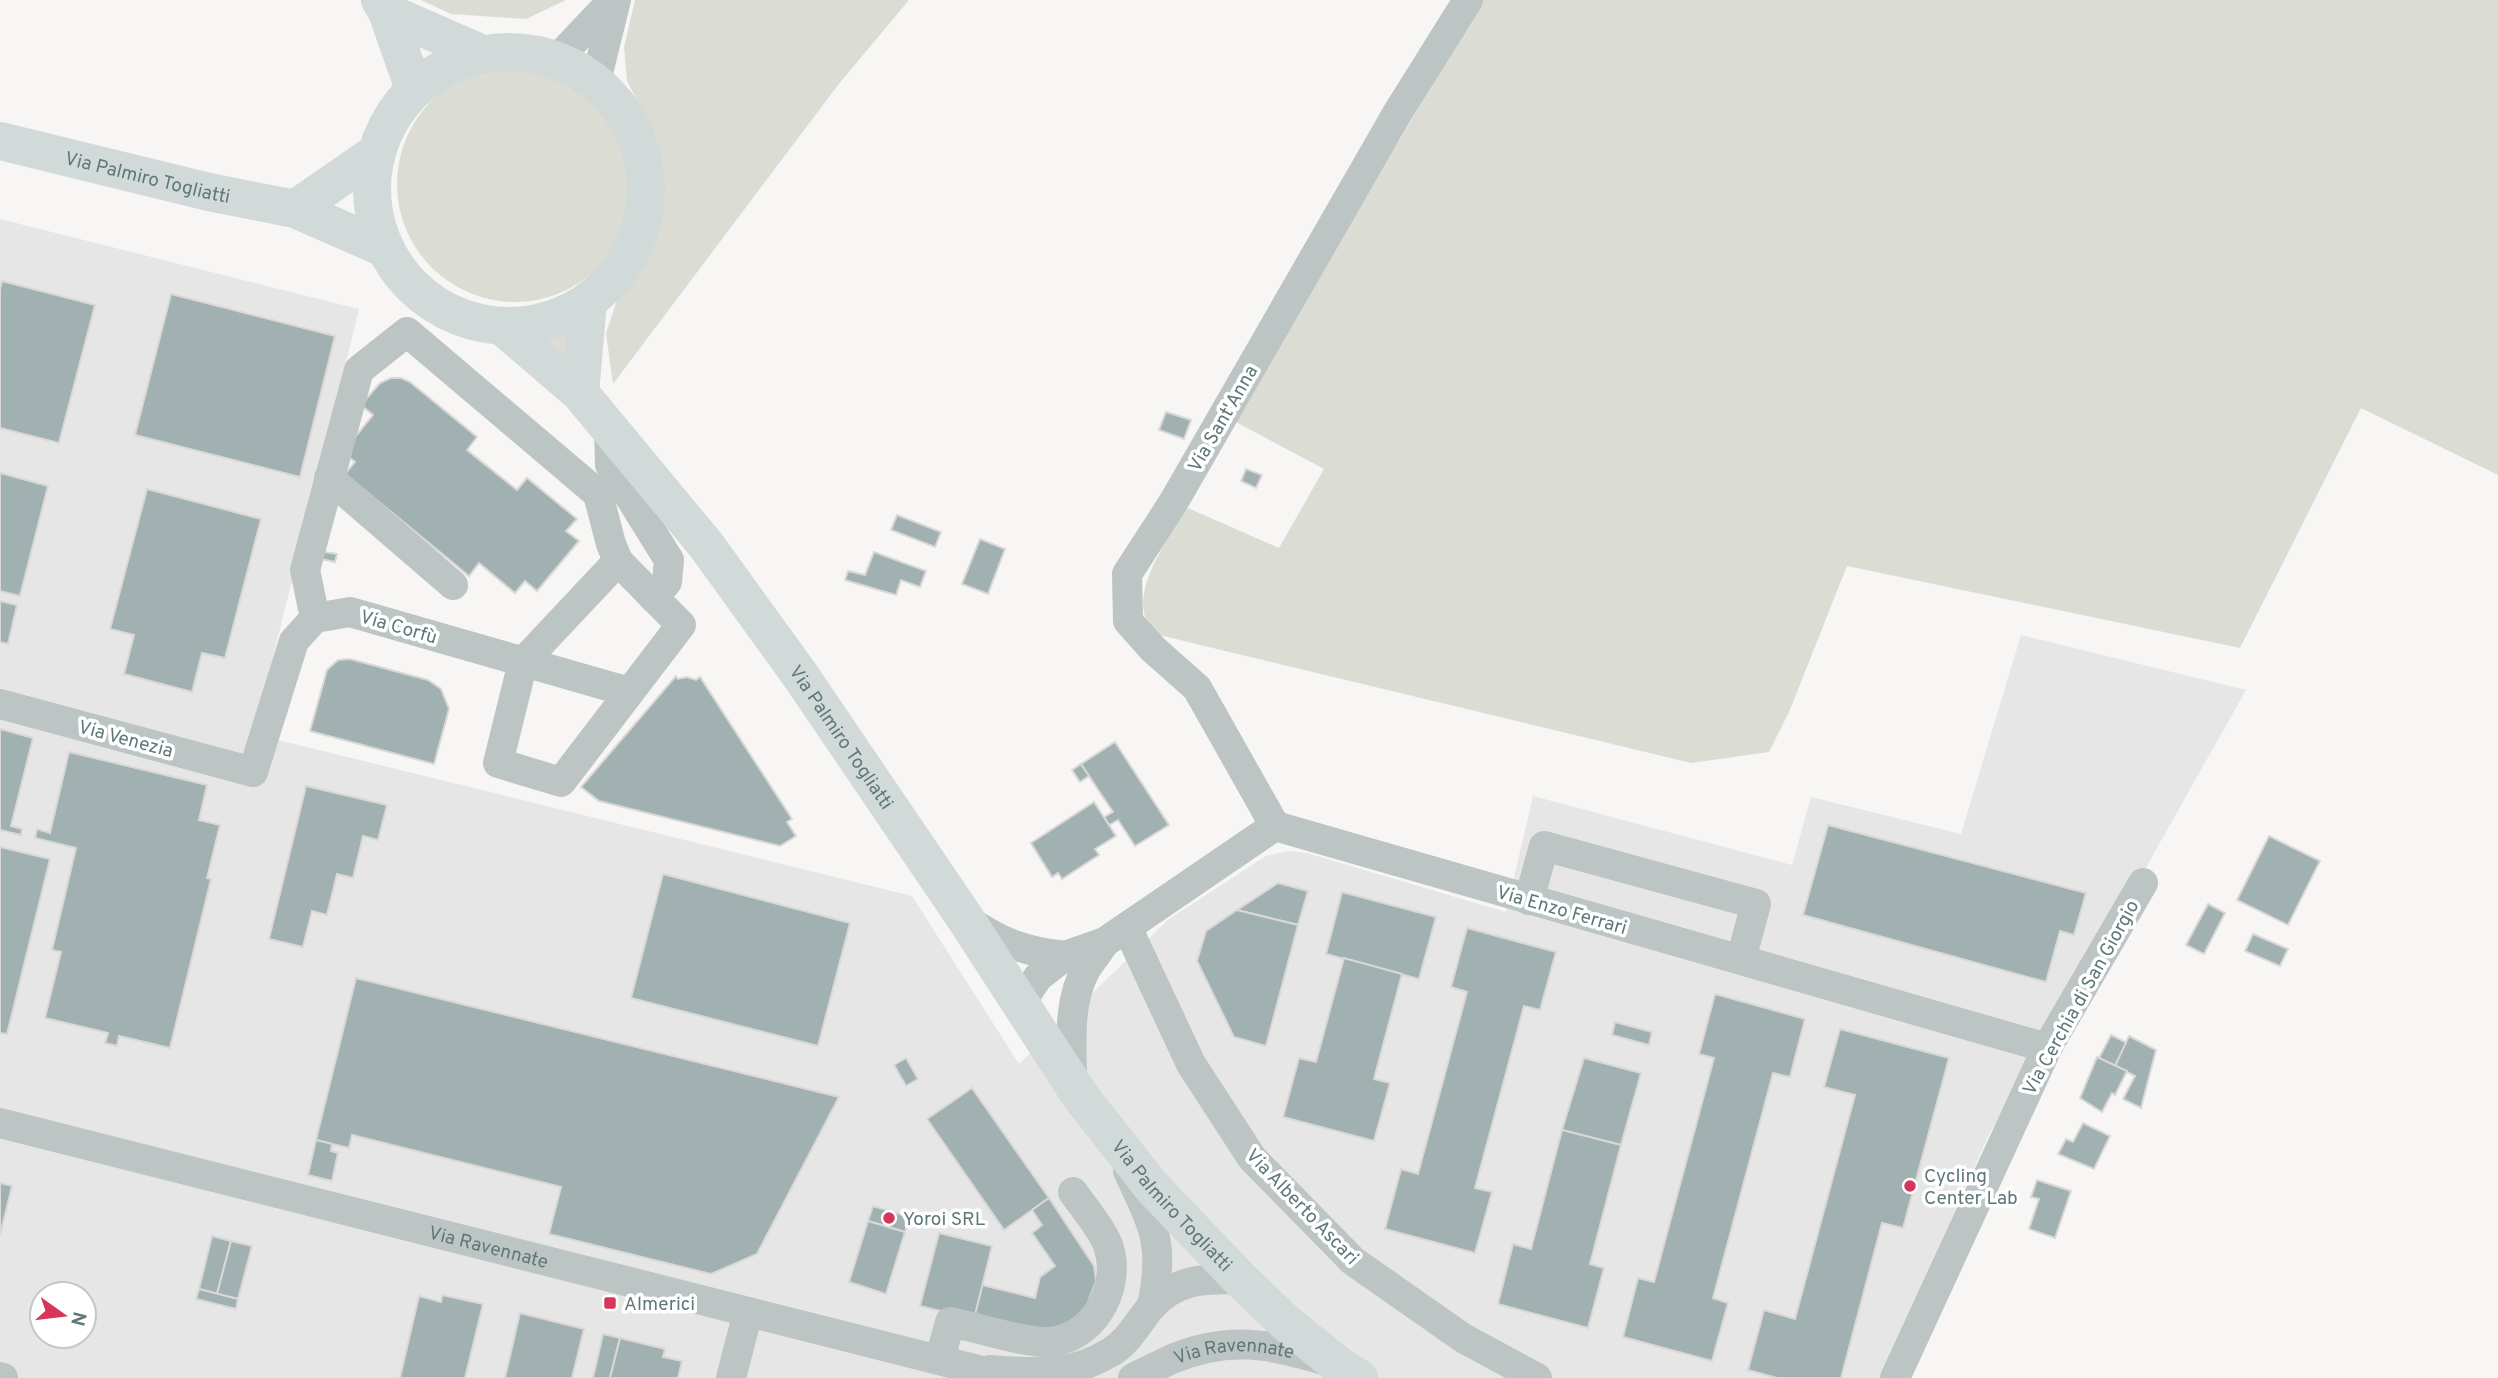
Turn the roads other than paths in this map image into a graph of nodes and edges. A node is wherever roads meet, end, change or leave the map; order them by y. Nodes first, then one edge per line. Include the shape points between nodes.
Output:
1 (614, 0) edge
2 (1468, 0) edge
3 (384, 6) edge
4 (480, 53) junction
5 (557, 59) junction
6 (596, 81) junction
7 (414, 89) junction
8 (0, 141) edge
9 (376, 153) junction
10 (295, 209) junction
11 (384, 248) junction
12 (588, 302) junction
13 (503, 327) junction
14 (580, 394) junction
15 (609, 429) junction
16 (329, 478) junction
17 (618, 561) junction
18 (453, 585) dead end
19 (653, 597) junction
20 (315, 618) junction
21 (523, 662) junction
22 (629, 692) junction
23 (0, 704) edge
24 (1275, 826) junction
25 (2143, 883) dead end
26 (1529, 900) junction
27 (965, 918) junction
28 (1116, 934) junction
29 (1741, 959) junction
30 (1075, 964) junction
31 (1021, 1002) junction
32 (2047, 1048) junction
33 (1077, 1090) junction
34 (0, 1123) edge
35 (1073, 1192) dead end
36 (1152, 1221) joint
37 (1240, 1279) junction
38 (1152, 1306) junction
39 (748, 1312) junction
40 (940, 1359) junction
41 (978, 1369) junction
42 (1349, 1371) edge
43 (1144, 1375) edge
44 (731, 1378) edge
45 (1010, 1378) edge
46 (1537, 1378) edge
47 (1895, 1378) edge

1 - 5 street
1 - 6 street
2 - 24 street, Via Sant'Anna via 1127,574 1128,621 1197,688
3 - 4 main road
3 - 7 main road
4 - 5 main road via 513,50
4 - 7 main road via 444,66
5 - 6 main road
6 - 12 main road via 630,122 645,163 646,207 624,264
7 - 9 main road via 389,120
8 - 10 main road, Via Palmiro Togliatti
9 - 10 main road
9 - 11 main road via 372,203
10 - 11 main road, Via Palmiro Togliatti
11 - 13 main road via 401,275 435,306 468,321
12 - 13 main road via 546,322
12 - 14 main road
13 - 14 main road, Via Palmiro Togliatti
14 - 15 main road, Via Palmiro Togliatti
15 - 19 street via 610,465 669,559 667,582
15 - 27 main road, Via Palmiro Togliatti via 706,545
16 - 17 street via 359,370 407,332 598,494
16 - 18 street
16 - 20 street via 305,570
17 - 19 street
17 - 21 street
19 - 22 street via 681,625
20 - 21 street, Via Corfù via 350,612
20 - 23 street, Via Venezia via 294,641 253,772
21 - 22 street, Via Corfù
21 - 22 street via 498,763 561,782
24 - 26 street, Via Enzo Ferrari
24 - 28 street
25 - 32 street, Via Cerchia di San Giorgio
26 - 29 street, Via Enzo Ferrari
26 - 29 street via 1544,846 1756,904
27 - 30 street via 1014,946
27 - 31 main road, Via Palmiro Togliatti
28 - 30 street
28 - 46 street, Via Alberto Ascari via 1252,1158 1353,1261 1463,1338
29 - 32 street, Via Enzo Ferrari
30 - 31 street via 1038,976
30 - 33 street via 1071,1032
31 - 33 main road, Via Palmiro Togliatti
32 - 47 street, Via Cerchia di San Giorgio
33 - 36 street, Via Palmiro Togliatti via 1122,1160
33 - 37 main road, Via Palmiro Togliatti via 1152,1187
34 - 39 street, Via Ravennate
35 - 40 street via 1108,1244 1113,1267 1108,1293 1094,1319 1069,1338 1043,1342 950,1322
36 - 38 street, Via Ravennate via 1159,1255
37 - 38 street, Via Ravennate via 1196,1279
37 - 42 main road, Via Ravennate via 1285,1322
38 - 41 street, Via Ravennate via 1114,1351 1087,1365 1049,1374
39 - 40 street, Via Ravennate
39 - 44 street
40 - 41 street, Via Ravennate
41 - 45 street, Via Ravennate
42 - 43 street, Via Ravennate via 1283,1348 1236,1344 1172,1359

